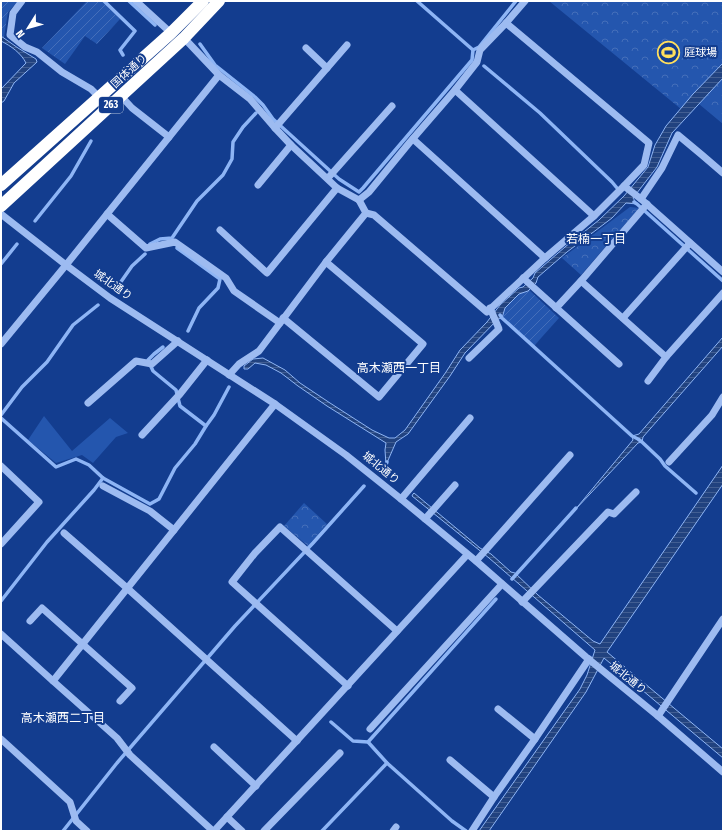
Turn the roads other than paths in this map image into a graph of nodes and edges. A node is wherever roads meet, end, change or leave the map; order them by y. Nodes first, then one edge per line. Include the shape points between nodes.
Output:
1 (22, 1) edge
2 (136, 1) edge
3 (203, 1) edge
4 (219, 1) edge
5 (525, 1) edge
6 (506, 23) junction
7 (171, 33) junction
8 (184, 38) junction
9 (347, 44) dead end
10 (306, 48) dead end
11 (327, 68) junction
12 (219, 75) junction
13 (455, 90) junction
14 (121, 96) junction
15 (99, 97) junction
16 (392, 106) dead end
17 (275, 128) junction
18 (169, 137) junction
19 (412, 139) junction
20 (291, 145) junction
21 (723, 173) edge
22 (328, 178) junction
23 (1, 185) edge
24 (258, 185) dead end
25 (624, 186) junction
26 (337, 188) junction
27 (641, 199) junction
28 (359, 200) junction
29 (647, 204) junction
30 (1, 206) edge
31 (366, 213) junction
32 (1, 214) edge
33 (107, 214) junction
34 (594, 216) junction
35 (220, 230) dead end
36 (690, 243) junction
37 (545, 258) junction
38 (326, 262) junction
39 (66, 265) junction
40 (723, 272) edge
41 (523, 278) junction
42 (581, 281) junction
43 (723, 293) edge
44 (556, 308) junction
45 (492, 311) junction
46 (623, 318) junction
47 (282, 320) junction
48 (178, 341) junction
49 (1, 344) edge
50 (666, 357) junction
51 (469, 358) dead end
52 (207, 360) junction
53 (619, 364) dead end
54 (230, 375) junction
55 (648, 381) dead end
56 (723, 397) edge
57 (88, 403) dead end
58 (275, 404) junction
59 (470, 418) dead end
60 (142, 435) dead end
61 (570, 455) dead end
62 (669, 462) dead end
63 (1, 466) edge
64 (454, 485) dead end
65 (103, 486) dead end
66 (636, 492) dead end
67 (401, 498) junction
68 (428, 516) junction
69 (174, 530) junction
70 (64, 533) dead end
71 (1, 544) edge
72 (467, 555) junction
73 (476, 561) junction
74 (502, 584) junction
75 (128, 588) junction
76 (522, 602) junction
77 (723, 619) edge
78 (30, 621) dead end
79 (397, 631) junction
80 (1, 634) edge
81 (83, 644) junction
82 (589, 659) junction
83 (53, 681) junction
84 (348, 686) junction
85 (120, 701) dead end
86 (498, 709) dead end
87 (658, 716) junction
88 (370, 729) dead end
89 (1, 738) edge
90 (535, 739) junction
91 (297, 741) junction
92 (214, 747) dead end
93 (340, 753) dead end
94 (450, 760) dead end
95 (723, 772) edge
96 (256, 786) junction
97 (494, 797) junction
98 (227, 817) junction
99 (87, 831) edge
100 (214, 831) edge
101 (242, 831) edge
102 (264, 831) edge
103 (472, 831) edge

1 - 15 street via 12,13 10,35 38,52
2 - 7 street
3 - 7 highway, 国体通り / 263
4 - 8 highway, 国体通り / 263
5 - 6 street
6 - 13 street via 480,50 477,62
6 - 25 street via 649,144 644,165
7 - 15 highway, 国体通り / 263
8 - 12 street
8 - 14 highway, 国体通り / 263
9 - 11 street
10 - 11 street
11 - 17 street
12 - 17 street via 250,99
12 - 18 street
13 - 19 street
13 - 34 street
14 - 18 street
14 - 30 highway, 国体通り / 263
15 - 23 highway, 国体通り / 263
16 - 22 street
17 - 20 street
18 - 33 street
19 - 28 street via 369,192
19 - 37 street
20 - 22 street
20 - 24 street
21 - 27 street via 678,135 662,168
22 - 26 street
25 - 27 street
25 - 34 street
26 - 28 street
26 - 35 street via 267,273
27 - 29 street
28 - 31 street
29 - 36 street
29 - 42 street
31 - 38 street
31 - 45 street via 374,215 487,312
32 - 39 street, 城北通り
33 - 39 street
33 - 47 street via 146,248 175,242 226,278 234,292
34 - 37 street
36 - 40 street
36 - 46 street
37 - 41 street
38 - 47 street
38 - 47 street via 423,344 379,397
39 - 48 street, 城北通り via 110,298
39 - 49 street
41 - 44 street
41 - 45 street
42 - 44 street
42 - 46 street
43 - 50 street
44 - 53 street
45 - 51 street via 499,329
46 - 50 street
47 - 54 street via 259,350 239,364
48 - 52 street, 城北通り
48 - 57 street via 149,364 136,361
50 - 55 street
52 - 54 street, 城北通り
52 - 60 street via 175,400
54 - 58 street, 城北通り
56 - 62 street via 712,415
58 - 67 street, 城北通り
58 - 69 street
59 - 67 street
61 - 73 street
63 - 71 street via 39,502
64 - 68 street
65 - 69 street via 150,511
66 - 76 street via 614,514 608,512
67 - 68 street, 城北通り
68 - 72 street, 城北通り
69 - 75 street
70 - 75 street
72 - 73 street, 城北通り
72 - 79 street
73 - 74 street, 城北通り
74 - 76 street, 城北通り
74 - 88 street
75 - 81 street
75 - 91 street
76 - 82 street, 城北通り
77 - 87 street
78 - 81 street via 42,608
79 - 84 street
79 - 84 street via 280,527 255,553 232,582
80 - 83 street
81 - 83 street
81 - 85 street via 132,688
82 - 87 street, 城北通り
82 - 90 street
83 - 100 street via 117,738 130,756
84 - 91 street
86 - 90 street
87 - 95 street, 城北通り
89 - 99 street via 70,802 76,821
90 - 97 street
91 - 96 street
92 - 96 street
93 - 102 street
94 - 97 street
96 - 98 street
97 - 103 street
98 - 100 street
98 - 101 street

